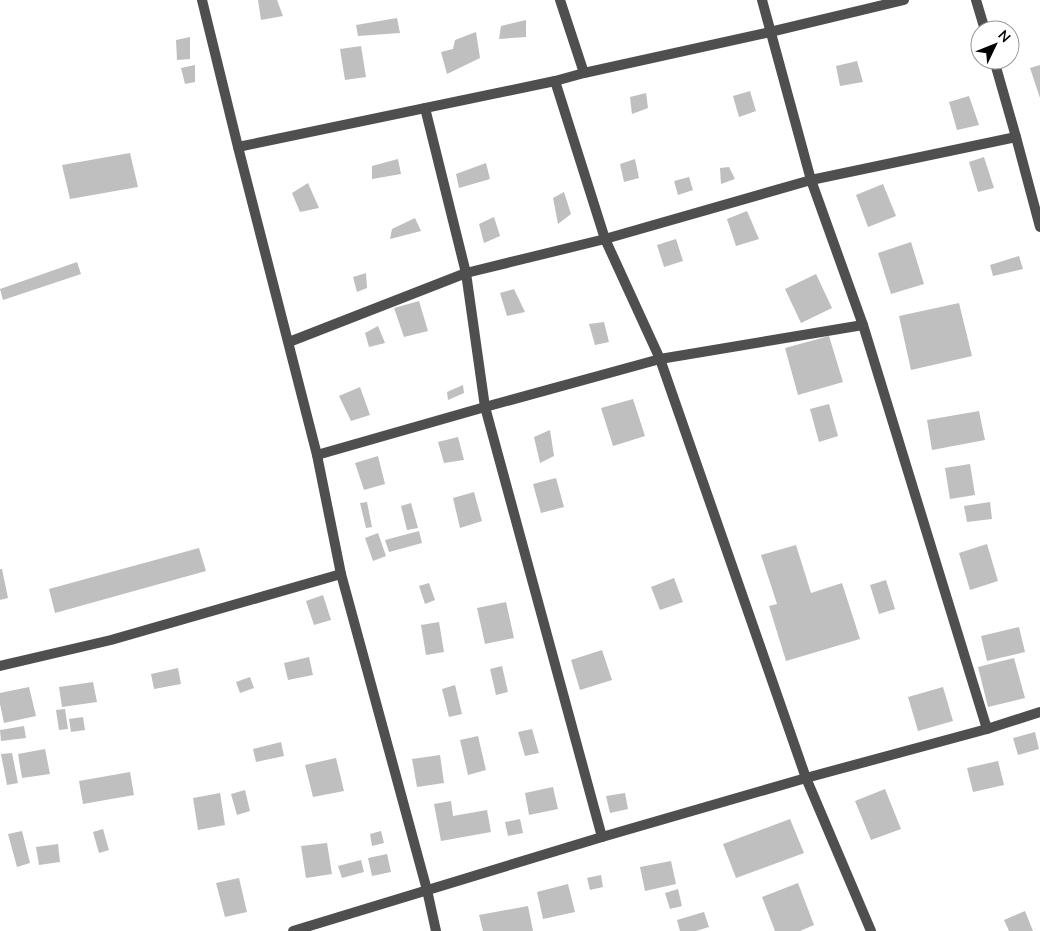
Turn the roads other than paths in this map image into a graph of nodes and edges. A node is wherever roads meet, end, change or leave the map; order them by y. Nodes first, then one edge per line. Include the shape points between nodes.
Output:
1 (202, 0) edge
2 (560, 0) edge
3 (762, 0) edge
4 (904, 0) edge
5 (976, 0) edge
6 (982, 20) edge
7 (770, 32) junction
8 (997, 70) edge
9 (584, 73) junction
10 (555, 82) junction
11 (425, 108) junction
12 (1016, 137) junction
13 (238, 148) junction
14 (810, 180) junction
15 (1040, 227) edge
16 (605, 239) junction
17 (466, 273) junction
18 (863, 325) junction
19 (289, 342) junction
20 (660, 359) junction
21 (485, 407) junction
22 (317, 456) junction
23 (341, 574) junction
24 (0, 666) edge
25 (1040, 712) edge
26 (987, 729) junction
27 (806, 778) junction
28 (602, 837) junction
29 (427, 890) junction
30 (293, 931) edge
31 (436, 931) edge
32 (871, 931) edge

1 - 13 street
2 - 9 street
3 - 7 street
4 - 7 street
5 - 6 street
7 - 9 street
7 - 14 street
8 - 12 street
9 - 10 street
10 - 11 street
10 - 16 street
11 - 13 street
11 - 17 street
12 - 14 street
12 - 15 street
13 - 19 street
14 - 16 street
14 - 18 street
16 - 17 street
16 - 20 street
17 - 19 street
17 - 21 street
18 - 20 street
18 - 26 street
19 - 22 street
20 - 21 street
20 - 27 street
21 - 22 street
21 - 28 street
22 - 23 street
23 - 24 street via 111,640
23 - 29 street
25 - 26 street
26 - 27 street
27 - 28 street
27 - 32 street
28 - 29 street
29 - 30 street
29 - 31 street

